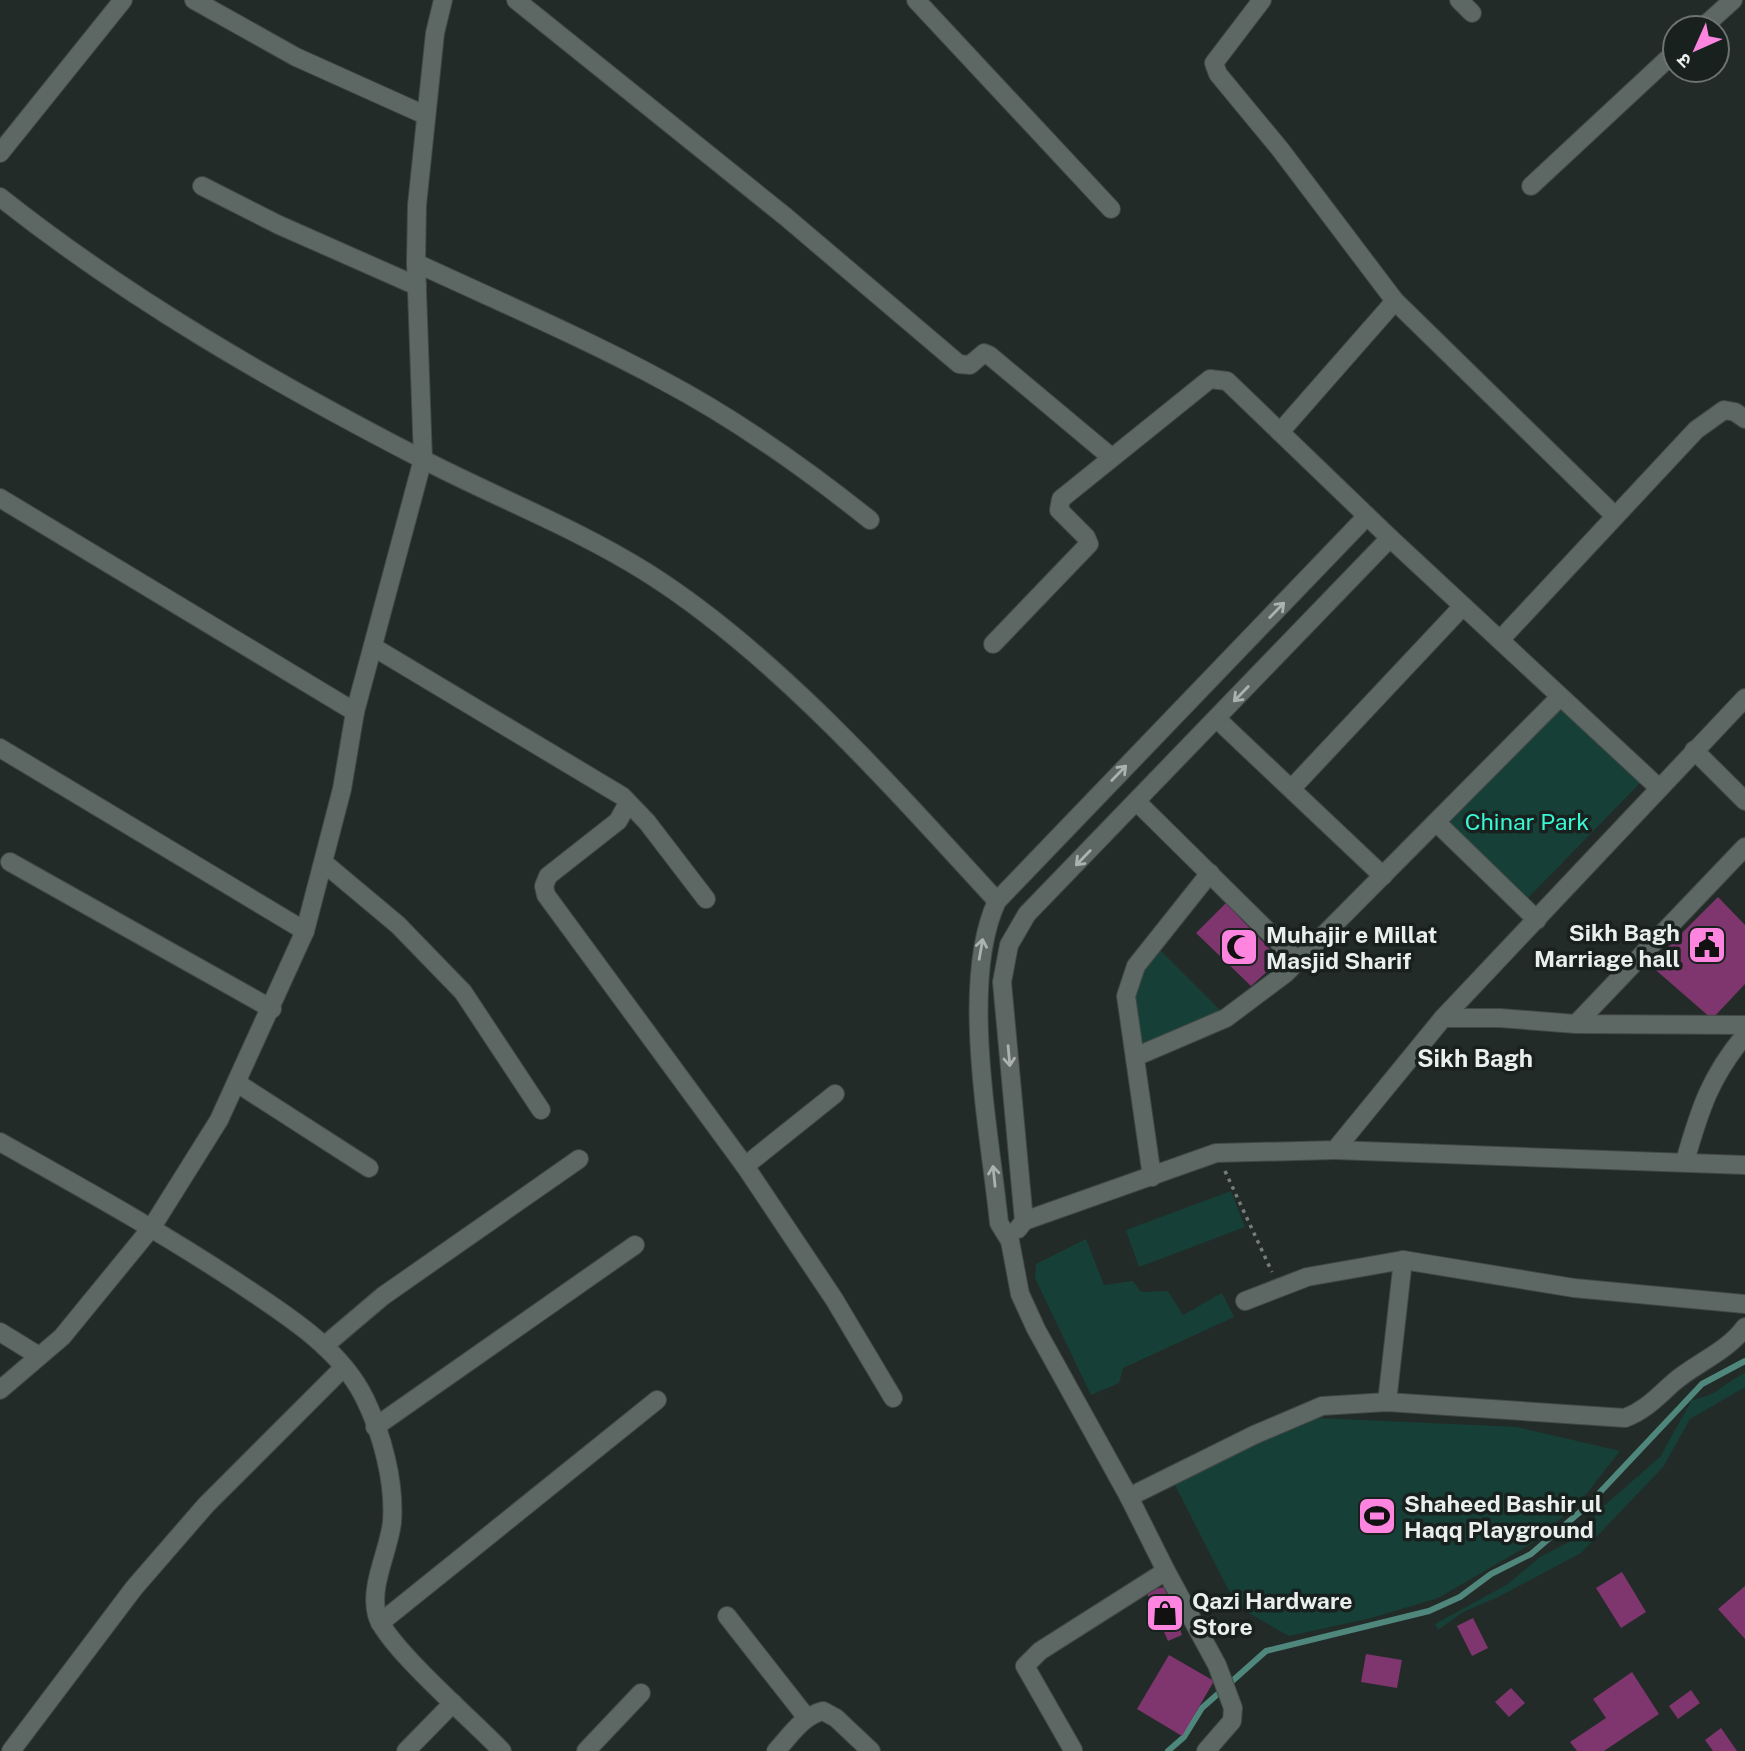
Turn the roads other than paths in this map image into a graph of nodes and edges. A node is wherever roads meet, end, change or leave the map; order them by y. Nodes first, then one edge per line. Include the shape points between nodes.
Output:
1 (124, 0) edge
2 (194, 0) edge
3 (443, 0) edge
4 (516, 0) edge
5 (916, 0) edge
6 (1262, 0) edge
7 (1733, 0) edge
8 (1713, 7) edge
9 (1661, 65) edge
10 (425, 115) junction
11 (0, 153) edge
12 (202, 186) dead end
13 (1531, 186) dead end
14 (0, 197) edge
15 (1111, 209) dead end
16 (416, 263) junction
17 (417, 286) junction
18 (1395, 301) junction
19 (1745, 419) edge
20 (1280, 432) junction
21 (1111, 457) junction
22 (423, 459) junction
23 (0, 498) edge
24 (1614, 514) junction
25 (1367, 516) junction
26 (870, 520) dead end
27 (1390, 538) junction
28 (1463, 606) junction
29 (1500, 640) junction
30 (993, 644) dead end
31 (375, 648) junction
32 (1560, 697) junction
33 (1745, 698) edge
34 (355, 712) junction
35 (1217, 719) junction
36 (0, 748) edge
37 (1694, 750) junction
38 (1292, 788) junction
39 (1659, 788) junction
40 (1745, 800) edge
41 (1137, 802) junction
42 (627, 805) junction
43 (1436, 822) junction
44 (1745, 846) edge
45 (10, 862) dead end
46 (324, 863) junction
47 (1210, 873) junction
48 (1383, 876) junction
49 (706, 899) dead end
50 (997, 901) junction
51 (1537, 920) junction
52 (305, 932) junction
53 (1298, 961) junction
54 (272, 1009) junction
55 (1443, 1018) junction
56 (1576, 1024) junction
57 (1745, 1025) edge
58 (1745, 1035) edge
59 (1135, 1057) junction
60 (237, 1083) junction
61 (835, 1094) dead end
62 (541, 1111) dead end
63 (0, 1142) edge
64 (1335, 1150) junction
65 (579, 1159) dead end
66 (1685, 1161) junction
67 (1745, 1165) edge
68 (745, 1166) junction
69 (369, 1168) dead end
70 (1152, 1177) junction
71 (1024, 1221) junction
72 (152, 1227) junction
73 (1010, 1241) junction
74 (635, 1245) dead end
75 (1403, 1259) junction
76 (1245, 1301) dead end
77 (1745, 1304) edge
78 (1745, 1327) edge
79 (0, 1332) edge
80 (324, 1346) junction
81 (39, 1356) junction
82 (344, 1367) junction
83 (0, 1390) edge
84 (893, 1398) dead end
85 (657, 1400) dead end
86 (1387, 1402) junction
87 (376, 1427) junction
88 (1129, 1497) junction
89 (1166, 1572) junction
90 (727, 1616) dead end
91 (380, 1623) junction
92 (641, 1693) dead end
93 (453, 1703) junction
94 (807, 1718) junction
95 (1073, 1750) edge
96 (11, 1751) edge
97 (405, 1751) edge
98 (502, 1751) edge
99 (586, 1751) edge
100 (776, 1751) edge
101 (871, 1751) edge
102 (1206, 1751) edge

1 - 11 street
2 - 10 street via 296,57
3 - 10 street
4 - 21 street via 786,217 959,365 989,355
5 - 15 street
6 - 18 street via 1218,56 1214,63 1218,74
7 - 8 street
9 - 13 street
10 - 16 street
12 - 17 street
14 - 22 street via 110,279 199,336
16 - 17 street
16 - 26 street via 663,380 795,463
17 - 22 street
18 - 20 street
18 - 24 street
19 - 24 street via 1724,410 1709,419
20 - 21 street via 1218,377
20 - 25 street
21 - 30 street via 1059,504 1059,510 1086,537 1086,550
22 - 31 street
22 - 50 street via 587,537 726,629 924,821
23 - 34 street
24 - 29 street
25 - 27 street
50 -> 25 street
27 - 28 street
27 -> 35 street
28 - 29 street
28 - 38 street
29 - 32 street
31 - 34 street
31 - 42 street via 622,796
32 - 39 street
32 - 43 street
33 - 37 street
34 - 46 street
35 - 38 street
35 - 41 street
36 - 52 street
37 - 39 street
37 - 40 street
38 - 48 street
39 - 51 street
41 - 47 street
41 -> 71 street via 1027,914 1009,945 1002,982
42 - 49 street via 647,822
42 - 68 street via 618,821 548,876 545,895
43 - 48 street
43 - 51 street
44 - 56 street
45 - 54 street
46 - 52 street
46 - 62 street via 398,925 463,992
47 - 53 street
47 - 59 street via 1128,981
48 - 53 street
73 -> 50 street via 999,1223 980,1040 979,959
51 - 55 street
52 - 54 street
53 - 59 street via 1226,1018
54 - 60 street
55 - 56 street
55 - 64 street
56 - 57 street
58 - 66 street via 1704,1097
59 - 70 street
60 - 69 street
60 - 72 street
61 - 68 street
63 - 72 street
64 - 66 street
64 - 70 street via 1216,1153
65 - 80 street via 394,1289
66 - 67 street
68 - 84 street via 834,1299
70 - 71 street
71 - 73 street
72 - 80 street
72 - 81 street via 76,1321
73 - 88 street via 1020,1294 1036,1329
74 - 87 street
75 - 76 street via 1279,1286
75 - 77 street via 1574,1288
75 - 86 street
78 - 86 street via 1735,1340 1639,1413 1625,1418
79 - 81 street
80 - 82 street
81 - 83 street
82 - 87 street via 365,1398
82 - 96 street via 206,1505 143,1577
85 - 91 street
86 - 88 street via 1322,1406
87 - 91 street via 391,1488 392,1522 375,1599
88 - 89 street
89 - 95 street via 1040,1651 1025,1666
89 - 102 street via 1208,1644 1233,1708 1232,1721
90 - 94 street
91 - 93 street
92 - 99 street
93 - 97 street
93 - 98 street
94 - 100 street
94 - 101 street via 823,1711

